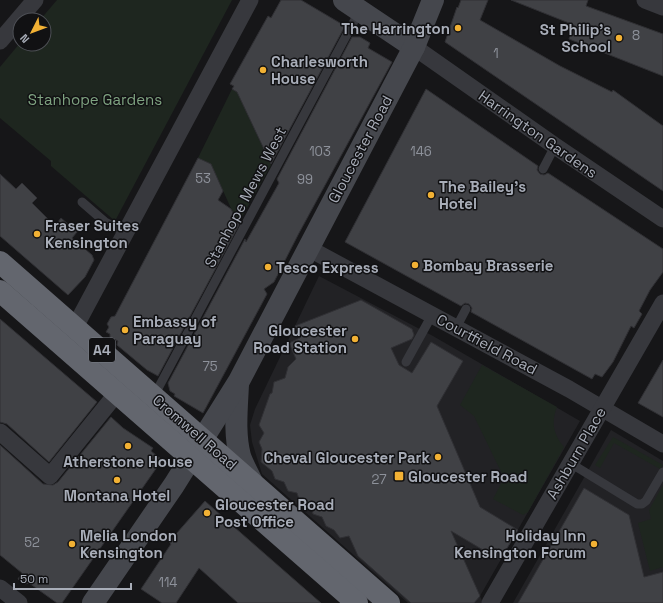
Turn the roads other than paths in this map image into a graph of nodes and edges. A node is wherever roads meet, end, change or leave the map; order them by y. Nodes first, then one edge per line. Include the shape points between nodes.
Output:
1 (35, 0) edge
2 (250, 0) edge
3 (433, 0) edge
4 (645, 0) edge
5 (352, 5) edge
6 (663, 7) edge
7 (0, 41) edge
8 (414, 47) junction
9 (555, 146) junction
10 (543, 169) dead end
11 (82, 202) dead end
12 (663, 219) edge
13 (126, 233) junction
14 (308, 248) junction
15 (0, 262) edge
16 (0, 291) edge
17 (663, 303) edge
18 (466, 309) dead end
19 (432, 315) junction
20 (75, 327) junction
21 (456, 328) junction
22 (406, 362) dead end
23 (239, 381) junction
24 (117, 393) junction
25 (154, 396) junction
26 (601, 408) junction
27 (0, 432) edge
28 (203, 439) junction
29 (663, 444) edge
30 (191, 458) junction
31 (570, 463) junction
32 (663, 472) edge
33 (252, 482) junction
34 (0, 588) edge
35 (19, 603) edge
36 (93, 603) edge
37 (357, 603) edge
38 (389, 603) edge
39 (490, 603) edge

1 - 7 street
2 - 13 street
3 - 8 street, Gloucester Road
4 - 6 street
5 - 8 street
5 - 25 lane, Stanhope Mews West
8 - 9 street, Harrington Gardens
8 - 14 street, Gloucester Road
9 - 10 lane
9 - 12 street, Harrington Gardens
11 - 13 lane via 105,222
13 - 20 street
14 - 19 street, Courtfield Road
14 - 23 street, Gloucester Road
15 - 20 highway, Cromwell Road / A4
16 - 24 highway, Cromwell Road / A4
17 - 26 street, Ashburn Place
18 - 21 lane
19 - 21 street, Courtfield Road
19 - 22 lane
20 - 25 highway, Cromwell Road / A4
21 - 26 street, Courtfield Road
23 - 28 street, Gloucester Road
23 - 33 street, Gloucester Road via 236,421 238,444
24 - 27 street via 50,476
24 - 30 highway, Cromwell Road / A4
25 - 28 highway, Cromwell Road / A4
26 - 29 street, Courtfield Road
26 - 31 street, Ashburn Place
28 - 30 street, Gloucester Road
28 - 33 highway, Cromwell Road / A4
30 - 36 street, Gloucester Road
30 - 37 highway, Cromwell Road / A4
31 - 32 lane via 637,504 642,504 646,500
31 - 39 street, Ashburn Place
33 - 38 highway, Cromwell Road / A4
34 - 35 street

